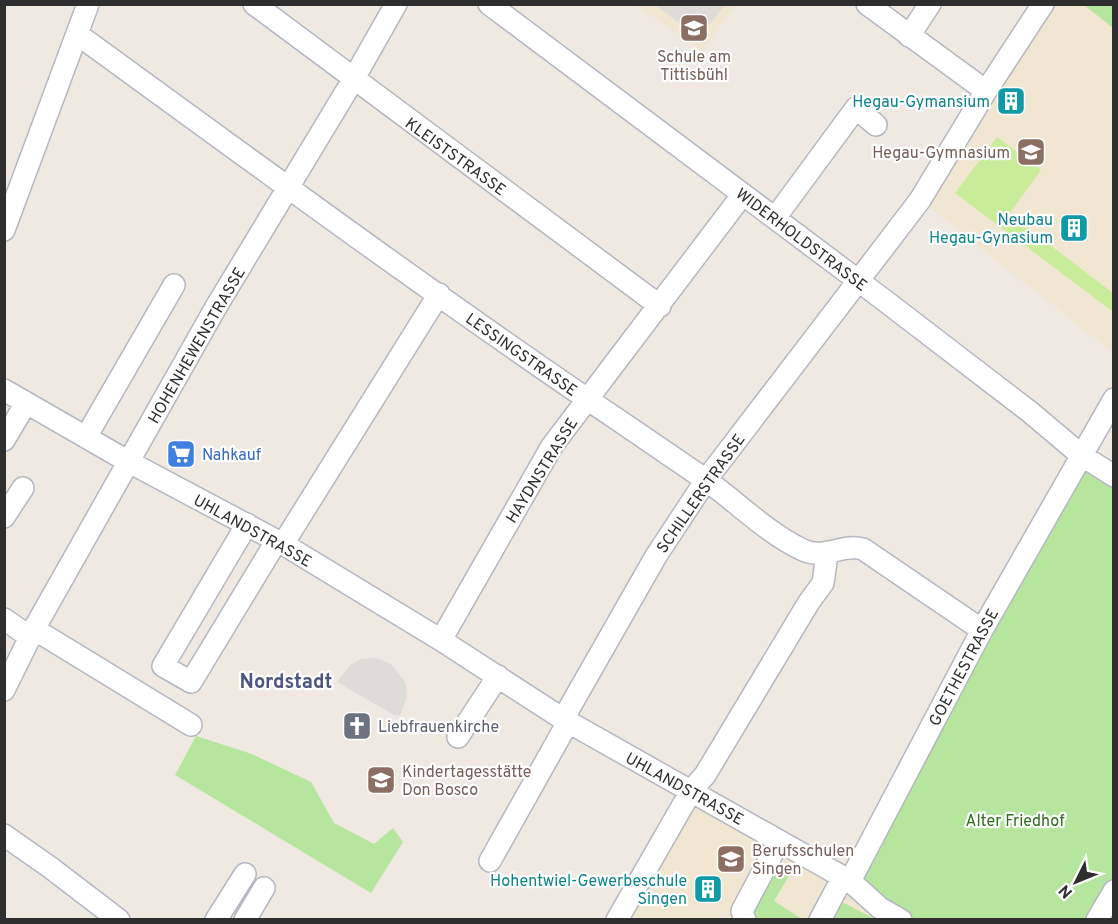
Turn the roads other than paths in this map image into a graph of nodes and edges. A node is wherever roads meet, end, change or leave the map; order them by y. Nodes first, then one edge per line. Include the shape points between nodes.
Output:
1 (88, 4) edge
2 (254, 4) edge
3 (396, 4) edge
4 (489, 4) edge
5 (867, 4) edge
6 (930, 4) edge
7 (1043, 4) edge
8 (76, 34) junction
9 (909, 36) junction
10 (353, 80) junction
11 (986, 91) junction
12 (876, 126) dead end
13 (289, 188) junction
14 (743, 194) junction
15 (775, 218) junction
16 (4, 230) edge
17 (859, 281) junction
18 (174, 285) dead end
19 (439, 294) junction
20 (660, 306) junction
21 (4, 390) edge
22 (586, 399) junction
23 (1113, 399) edge
24 (26, 403) junction
25 (86, 437) junction
26 (4, 440) edge
27 (1081, 455) junction
28 (129, 462) junction
29 (1113, 476) edge
30 (706, 480) junction
31 (23, 488) dead end
32 (4, 517) edge
33 (247, 524) junction
34 (280, 542) junction
35 (826, 554) junction
36 (4, 619) edge
37 (982, 630) junction
38 (32, 633) junction
39 (441, 640) junction
40 (498, 676) junction
41 (4, 690) edge
42 (566, 721) junction
43 (191, 725) dead end
44 (458, 737) dead end
45 (691, 791) junction
46 (4, 835) edge
47 (779, 841) junction
48 (490, 861) dead end
49 (245, 874) dead end
50 (847, 879) junction
51 (264, 888) dead end
52 (1113, 891) edge
53 (620, 919) edge
54 (119, 920) edge
55 (216, 920) edge
56 (245, 920) edge
57 (745, 920) edge
58 (820, 920) edge
59 (901, 920) edge
60 (1097, 920) edge

1 - 8 street
2 - 10 street, KLEISTSTRASSE
3 - 10 street, HOHENHEWENSTRASSE
4 - 14 street, WIDERHOLDSTRASSE
5 - 9 street
6 - 9 street
7 - 11 street, SCHILLERSTRASSE
8 - 13 street, LESSINGSTRASSE
8 - 16 street
9 - 11 street
10 - 13 street, HOHENHEWENSTRASSE
10 - 20 street, KLEISTSTRASSE
11 - 17 street, SCHILLERSTRASSE via 920,200
12 - 15 street via 856,108
13 - 19 street, LESSINGSTRASSE
13 - 28 street, HOHENHEWENSTRASSE
14 - 15 street, WIDERHOLDSTRASSE
14 - 20 street, HAYDNSTRASSE
15 - 17 street, WIDERHOLDSTRASSE
17 - 27 street, WIDERHOLDSTRASSE
17 - 30 street, SCHILLERSTRASSE
18 - 25 street
19 - 22 street, LESSINGSTRASSE
19 - 34 street
20 - 22 street, HAYDNSTRASSE
21 - 24 street, UHLANDSTRASSE
22 - 30 street, LESSINGSTRASSE
22 - 39 street, HAYDNSTRASSE via 552,446
23 - 27 street, GOETHESTRASSE
24 - 25 street, UHLANDSTRASSE
24 - 26 street
25 - 28 street, UHLANDSTRASSE
27 - 29 street, WIDERHOLDSTRASSE
27 - 37 street, GOETHESTRASSE
28 - 33 street, UHLANDSTRASSE
28 - 38 street, HOHENHEWENSTRASSE
30 - 35 street, LESSINGSTRASSE via 805,551
30 - 42 street, SCHILLERSTRASSE via 656,556
31 - 32 street
33 - 34 street, UHLANDSTRASSE
33 - 34 street via 163,666 191,682
34 - 39 street, UHLANDSTRASSE
35 - 37 street, LESSINGSTRASSE via 853,546 863,549
35 - 45 street via 823,583 705,775
36 - 38 street
37 - 50 street, GOETHESTRASSE
38 - 41 street, HOHENHEWENSTRASSE
38 - 43 street
39 - 40 street, UHLANDSTRASSE
40 - 42 street, UHLANDSTRASSE
40 - 44 street
42 - 45 street, UHLANDSTRASSE
42 - 48 street, SCHILLERSTRASSE
45 - 47 street, UHLANDSTRASSE
45 - 53 street
46 - 54 street
47 - 50 street, UHLANDSTRASSE
47 - 57 street via 742,911
49 - 55 street
50 - 58 street, GOETHESTRASSE
50 - 59 street, UHLANDSTRASSE via 880,908
51 - 56 street
52 - 60 street

